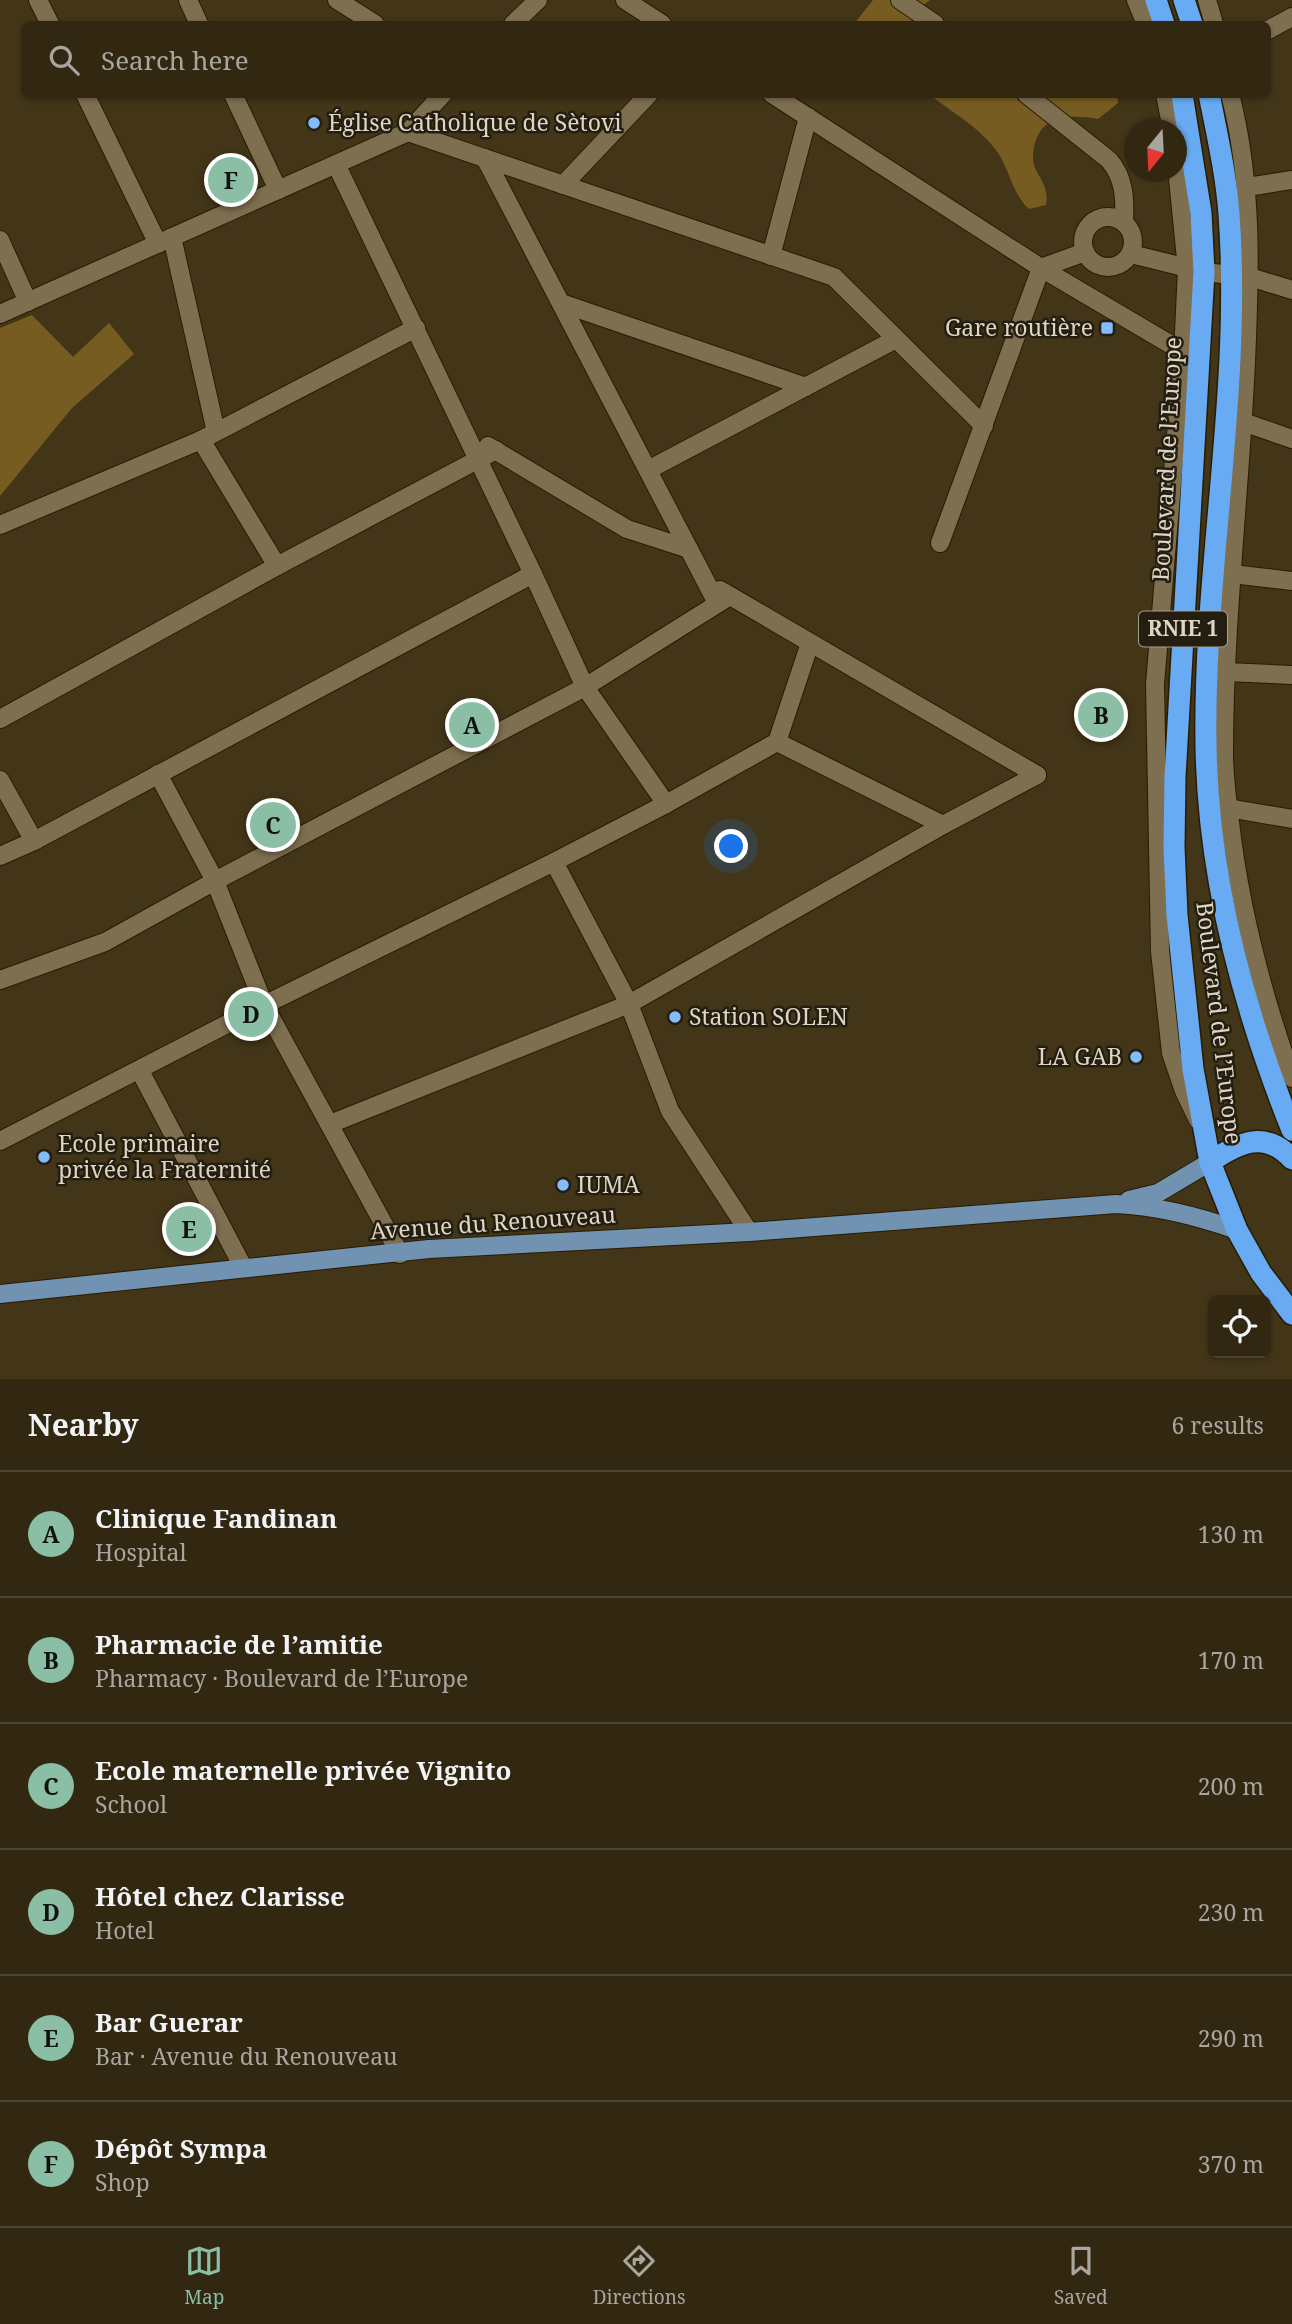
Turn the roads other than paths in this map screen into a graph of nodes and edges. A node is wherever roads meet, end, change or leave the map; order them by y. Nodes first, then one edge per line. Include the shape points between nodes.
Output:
1 (38, 0) edge
2 (188, 0) edge
3 (337, 0) edge
4 (538, 0) edge
5 (625, 0) edge
6 (900, 0) edge
7 (1136, 0) edge
8 (1156, 0) edge
9 (1184, 0) edge
10 (1207, 0) edge
11 (1292, 17) edge
12 (48, 21) edge
13 (198, 21) edge
14 (370, 21) edge
15 (516, 21) edge
16 (657, 21) edge
17 (931, 21) edge
18 (1145, 21) edge
19 (1163, 21) edge
20 (1191, 21) edge
21 (1213, 21) edge
22 (1271, 28) edge
23 (87, 98) edge
24 (235, 98) edge
25 (439, 98) edge
26 (645, 98) edge
27 (778, 98) edge
28 (1031, 98) edge
29 (1166, 98) edge
30 (1183, 98) edge
31 (1210, 98) edge
32 (1231, 98) edge
33 (808, 117) junction
34 (1170, 119) edge
35 (408, 132) junction
36 (485, 158) junction
37 (336, 164) junction
38 (1292, 180) edge
39 (1181, 182) edge
40 (563, 185) junction
41 (1247, 187) junction
42 (278, 190) junction
43 (1124, 223) junction
44 (0, 240) edge
45 (165, 240) junction
46 (1085, 253) junction
47 (1131, 254) junction
48 (771, 256) junction
49 (1041, 268) junction
50 (1195, 270) junction
51 (1241, 276) junction
52 (1292, 290) edge
53 (28, 302) junction
54 (561, 303) junction
55 (0, 314) edge
56 (416, 328) junction
57 (896, 339) junction
58 (1191, 356) junction
59 (806, 387) junction
60 (1243, 422) junction
61 (984, 426) junction
62 (466, 433) junction
63 (208, 436) junction
64 (1292, 439) edge
65 (496, 450) junction
66 (479, 461) junction
67 (648, 470) junction
68 (0, 525) edge
69 (940, 543) dead end
70 (689, 549) junction
71 (277, 566) junction
72 (533, 574) junction
73 (1232, 575) junction
74 (1292, 581) edge
75 (723, 600) junction
76 (810, 643) junction
77 (1226, 672) junction
78 (1292, 675) edge
79 (584, 687) junction
80 (0, 719) edge
81 (778, 742) junction
82 (158, 774) junction
83 (0, 780) edge
84 (666, 804) junction
85 (1228, 808) junction
86 (1292, 818) edge
87 (943, 825) junction
88 (34, 841) junction
89 (0, 856) edge
90 (554, 862) junction
91 (215, 881) junction
92 (0, 980) edge
93 (629, 1004) junction
94 (264, 1005) junction
95 (140, 1071) junction
96 (1292, 1078) edge
97 (330, 1124) junction
98 (1292, 1130) edge
99 (0, 1142) edge
100 (1292, 1159) edge
101 (1210, 1162) junction
102 (1116, 1204) junction
103 (1237, 1230) junction
104 (749, 1232) junction
105 (400, 1254) junction
106 (243, 1267) junction
107 (0, 1294) edge
108 (1292, 1314) edge

1 - 12 street
2 - 13 street
3 - 14 street
4 - 15 street
5 - 16 street
6 - 17 street
7 - 18 street
8 - 19 highway
9 - 20 highway
10 - 21 street
11 - 22 street
23 - 45 street
24 - 42 street
25 - 35 street
26 - 40 street
27 - 33 street
28 - 43 street via 1116,167 1125,194
29 - 34 street
30 - 50 highway, Boulevard de l’Europe / RNIE 1 via 1201,213
31 - 51 highway, Boulevard de l’Europe / RNIE 1
32 - 41 street
33 - 48 street
33 - 49 street
35 - 36 street
35 - 37 street
36 - 40 street
36 - 54 street
37 - 42 street
37 - 56 street
38 - 41 street
39 - 50 street
40 - 48 street
41 - 51 street
42 - 45 street
43 - 46 street via 1115,218 1093,222 1083,242
43 - 47 street via 1134,243
44 - 53 street
45 - 53 street
45 - 63 street
46 - 47 street via 1102,267 1113,267
46 - 49 street
47 - 50 street
48 - 57 street via 834,277
49 - 58 street
49 - 61 street
50 - 51 street
50 - 58 highway, Boulevard de l’Europe / RNIE 1
51 - 52 street
51 - 60 street
51 - 98 highway, Boulevard de l’Europe / RNIE 1 via 1208,680 1208,790 1226,921 1245,999
53 - 55 street
54 - 59 street
54 - 67 street
56 - 62 street
56 - 63 street
57 - 59 street
57 - 61 street
58 - 101 highway, Boulevard de l’Europe / RNIE 1 via 1174,847 1184,994
59 - 67 street
60 - 64 street
60 - 73 street
61 - 69 street
62 - 65 street
62 - 66 street
63 - 68 street
63 - 71 street
65 - 66 street
65 - 70 street via 627,529
66 - 71 street
66 - 72 street
67 - 70 street
70 - 75 street via 706,582
71 - 80 street
72 - 79 street
72 - 82 street
73 - 74 street
73 - 77 street
75 - 76 street
75 - 79 street
76 - 81 street
76 - 87 street via 1037,775
77 - 78 street
77 - 85 street via 1223,756
79 - 84 street
79 - 91 street
81 - 84 street
81 - 87 street
82 - 88 street
82 - 91 street
83 - 88 street
84 - 90 street
85 - 86 street
85 - 96 street via 1247,930
87 - 93 street
88 - 89 street
90 - 93 street
90 - 94 street
91 - 92 street via 105,942
91 - 94 street
93 - 97 street
93 - 104 street via 670,1111
94 - 95 street
94 - 97 street
95 - 99 street
95 - 106 street
97 - 105 street
100 - 101 highway via 1276,1146 1251,1140
101 - 102 main road, Avenue du Renouveau via 1158,1193
101 - 103 highway, RNIE 1
102 - 103 main road, Avenue du Renouveau via 1171,1211
102 - 104 main road, Avenue du Renouveau
103 - 108 highway, RNIE 1
104 - 105 main road, Avenue du Renouveau
105 - 106 main road, Avenue du Renouveau
106 - 107 main road, Avenue du Renouveau

